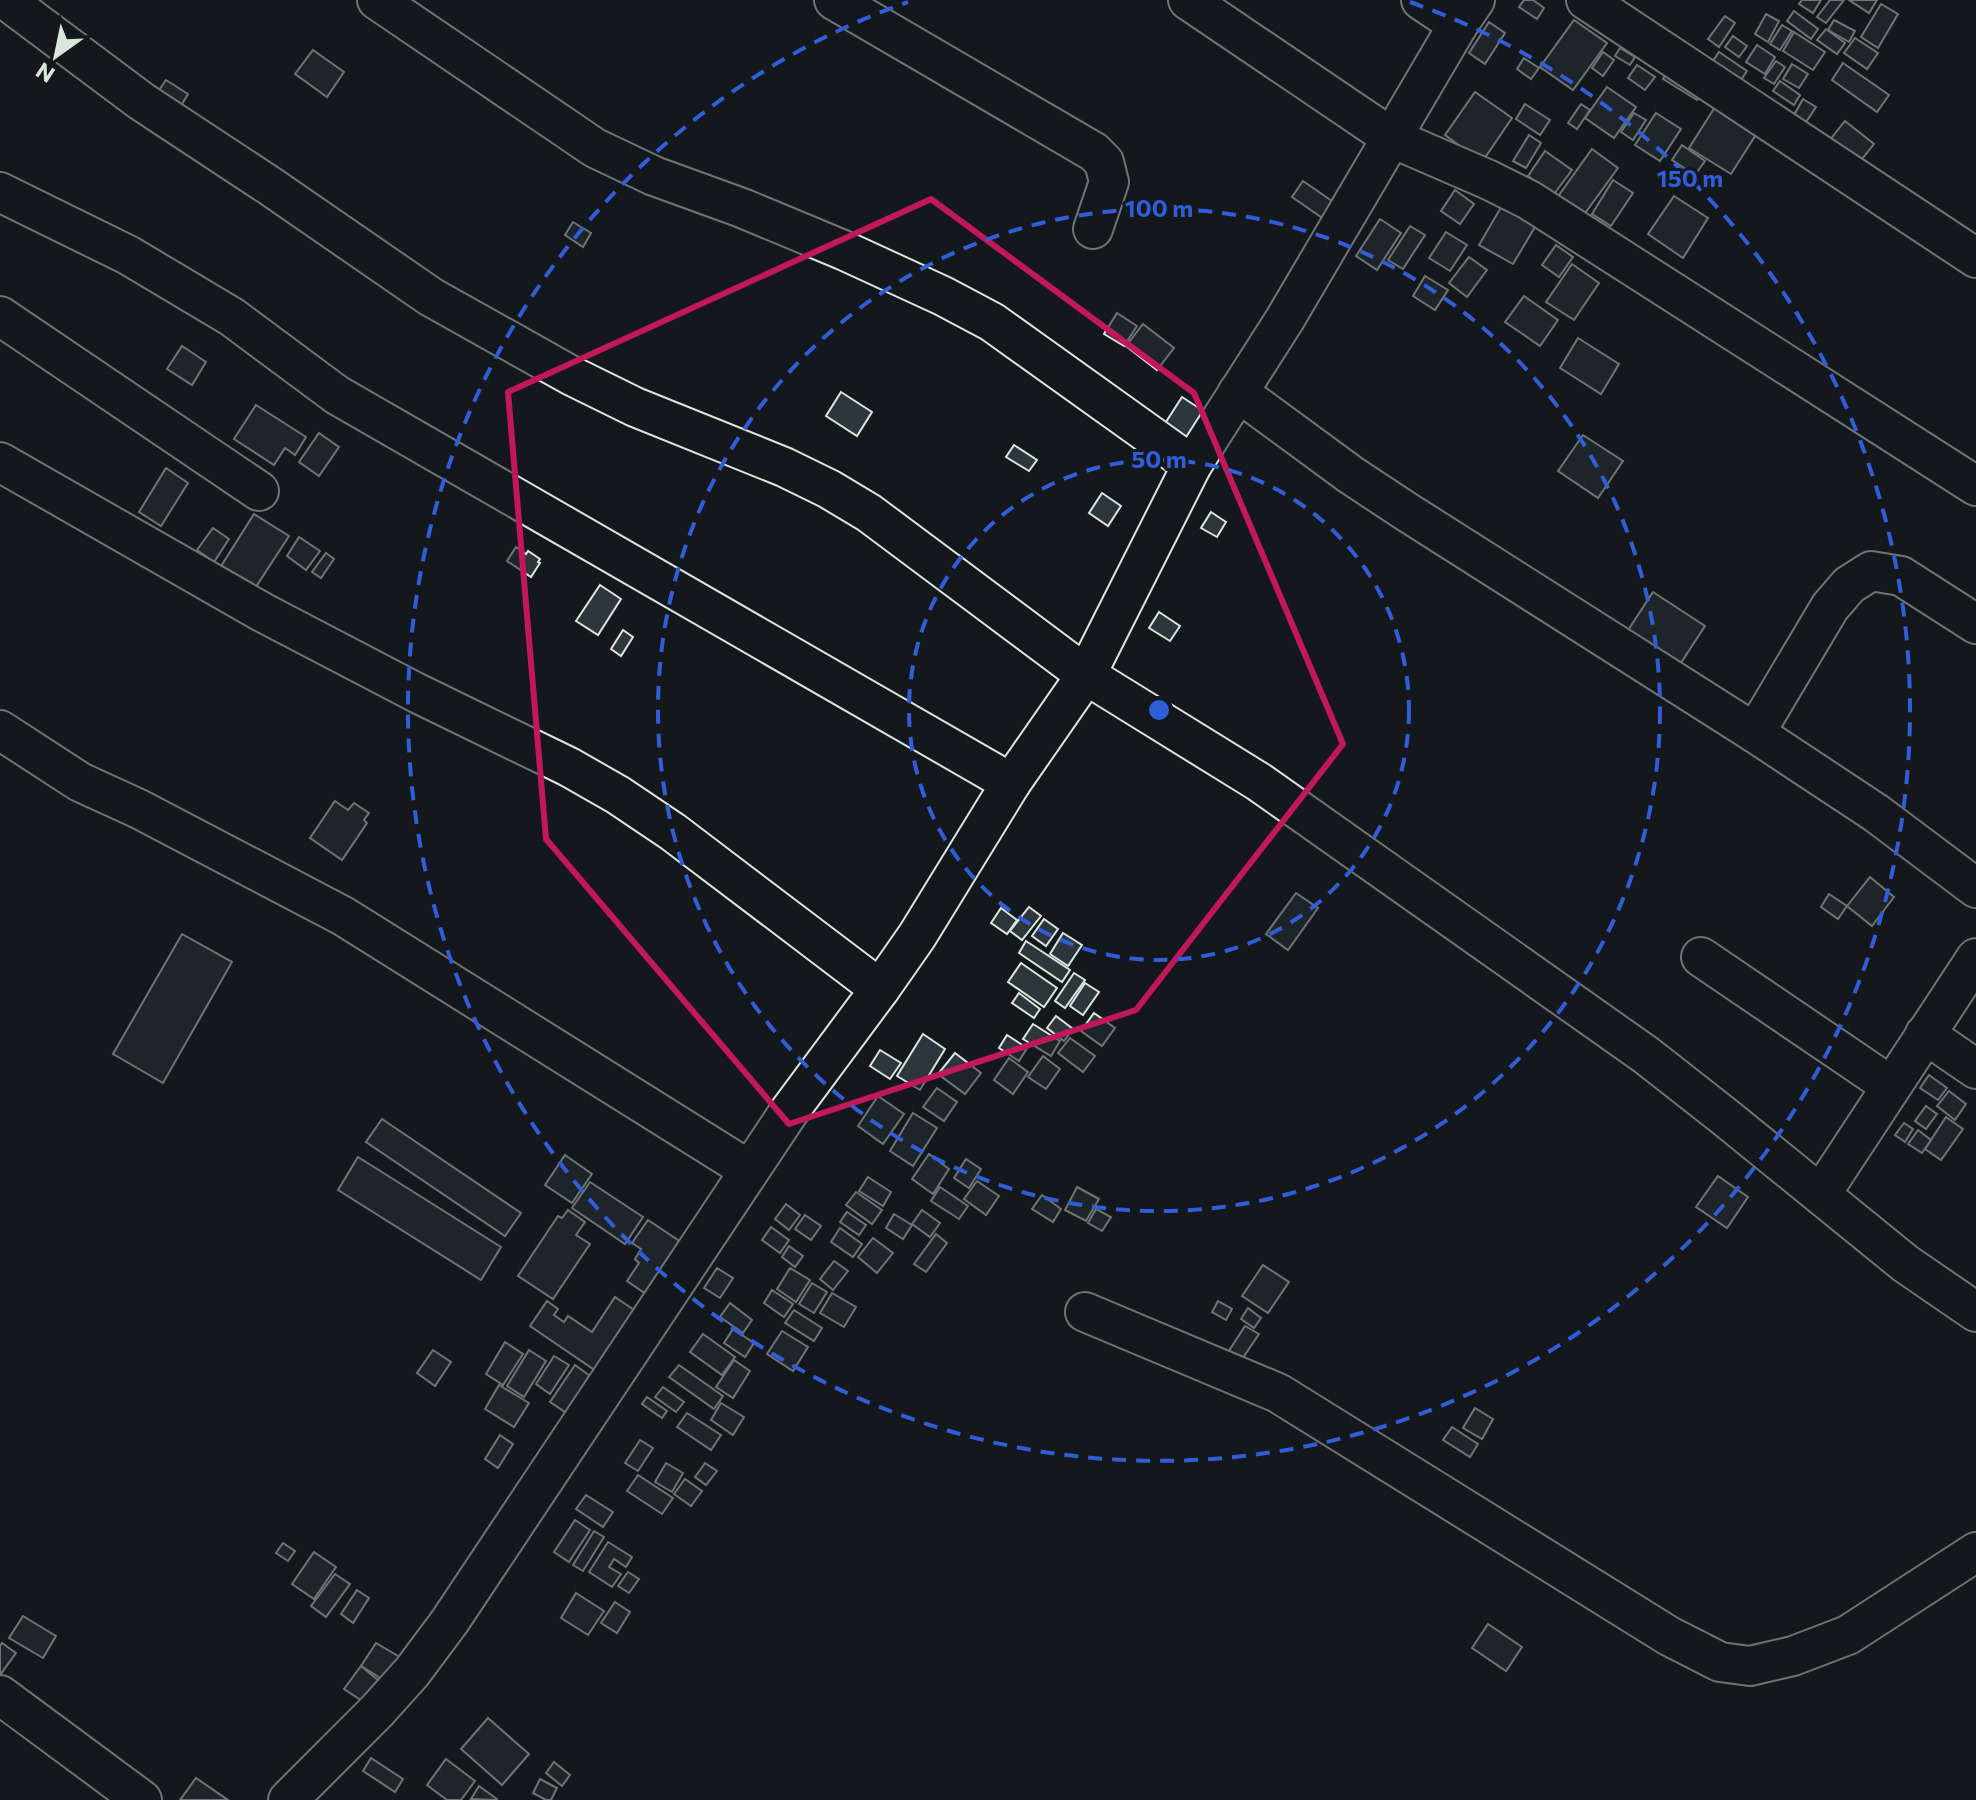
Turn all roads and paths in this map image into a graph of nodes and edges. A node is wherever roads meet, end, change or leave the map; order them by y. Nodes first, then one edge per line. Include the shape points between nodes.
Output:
1 (6, 0) edge
2 (377, 0) edge
3 (834, 0) edge
4 (1188, 0) edge
5 (1421, 0) edge
6 (1586, 0) edge
7 (1466, 12) edge
8 (1392, 138) junction
9 (0, 192) edge
10 (1093, 229) dead end
11 (1976, 258) edge
12 (0, 316) edge
13 (1238, 392) junction
14 (0, 462) edge
15 (1192, 465) junction
16 (1976, 486) edge
17 (259, 491) dead end
18 (1976, 624) edge
19 (1086, 675) junction
20 (0, 730) edge
21 (1755, 733) junction
22 (1011, 783) junction
23 (1976, 888) edge
24 (1701, 957) dead end
25 (1976, 958) edge
26 (880, 989) junction
27 (1925, 1034) junction
28 (1976, 1069) edge
29 (1891, 1086) junction
30 (749, 1170) junction
31 (1821, 1194) junction
32 (1085, 1312) dead end
33 (1976, 1312) edge
34 (1976, 1552) edge
35 (0, 1695) edge
36 (142, 1800) edge
37 (288, 1800) edge

1 - 19 street via 141,101 431,297 635,407 829,489
2 - 15 street via 595,148 843,250 992,322
3 - 10 street via 1094,152 1104,162 1109,182
4 - 8 street
5 - 7 street
6 - 11 street
7 - 8 street
8 - 13 street
8 - 16 street via 1529,200
9 - 22 street via 141,263 232,317 337,395
12 - 17 street
13 - 15 street
13 - 21 street via 1407,512
14 - 26 street via 262,612 618,795
15 - 19 street
18 - 21 street via 1901,576 1871,571 1830,607
19 - 22 street
19 - 31 street via 1259,782 1646,1055
20 - 30 street via 80,782 343,916
21 - 23 street
22 - 26 street
24 - 29 street
25 - 27 street
26 - 30 street
27 - 28 street
27 - 29 street
29 - 31 street
30 - 37 street via 450,1621 377,1711
31 - 33 street via 1906,1264
32 - 34 street via 1278,1393 1669,1636 1720,1662 1750,1666 1848,1635
35 - 36 street

